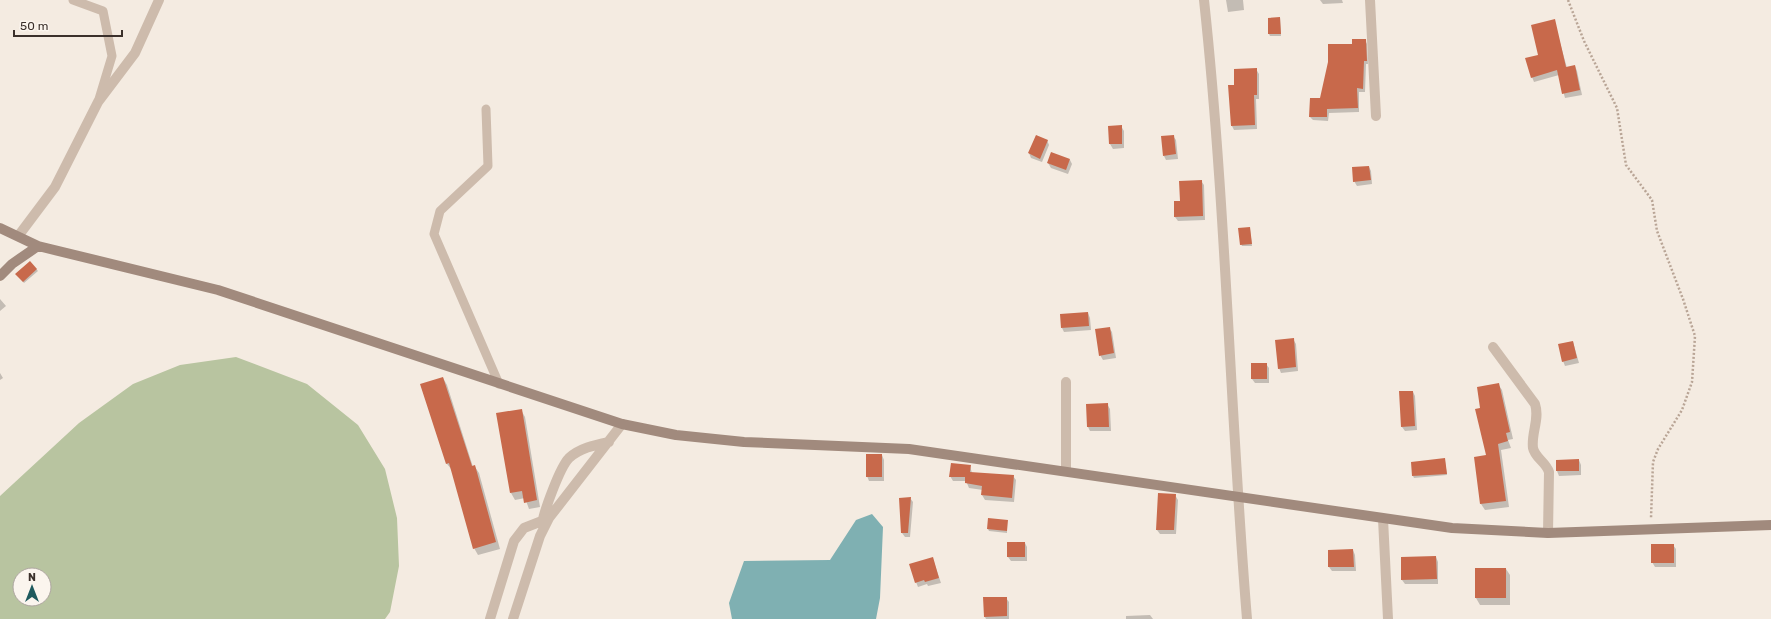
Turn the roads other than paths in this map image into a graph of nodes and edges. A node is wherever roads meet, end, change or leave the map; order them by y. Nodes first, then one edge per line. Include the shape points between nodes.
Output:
1 (73, 0) edge
2 (158, 0) edge
3 (1204, 0) edge
4 (1370, 0) edge
5 (98, 102) junction
6 (486, 109) dead end
7 (1376, 116) dead end
8 (0, 228) edge
9 (19, 235) junction
10 (38, 246) junction
11 (0, 276) edge
12 (1493, 347) dead end
13 (1066, 382) dead end
14 (499, 384) junction
15 (622, 424) junction
16 (609, 442) junction
17 (1066, 471) junction
18 (1237, 496) junction
19 (546, 519) junction
20 (1383, 519) junction
21 (1771, 525) edge
22 (1548, 533) junction
23 (490, 619) edge
24 (513, 619) edge
25 (1247, 619) edge
26 (1388, 619) edge

1 - 5 lane via 103,11 112,56
2 - 5 street via 135,53
3 - 18 street via 1213,83
4 - 7 street
5 - 9 street via 55,187
6 - 14 lane via 488,166 440,211 434,234
8 - 9 street
9 - 10 street
10 - 11 street
10 - 14 street via 218,290
12 - 22 street via 1535,404 1538,412 1533,448 1547,465 1549,472
13 - 17 street
14 - 15 street
15 - 16 street
15 - 17 street via 676,436 744,442 909,449
16 - 19 street
16 - 19 street via 587,447 569,459 558,478
17 - 18 street
18 - 20 street
18 - 25 street
19 - 23 street via 524,528 514,541
19 - 24 street
20 - 22 street via 1452,528
20 - 26 street
21 - 22 street

